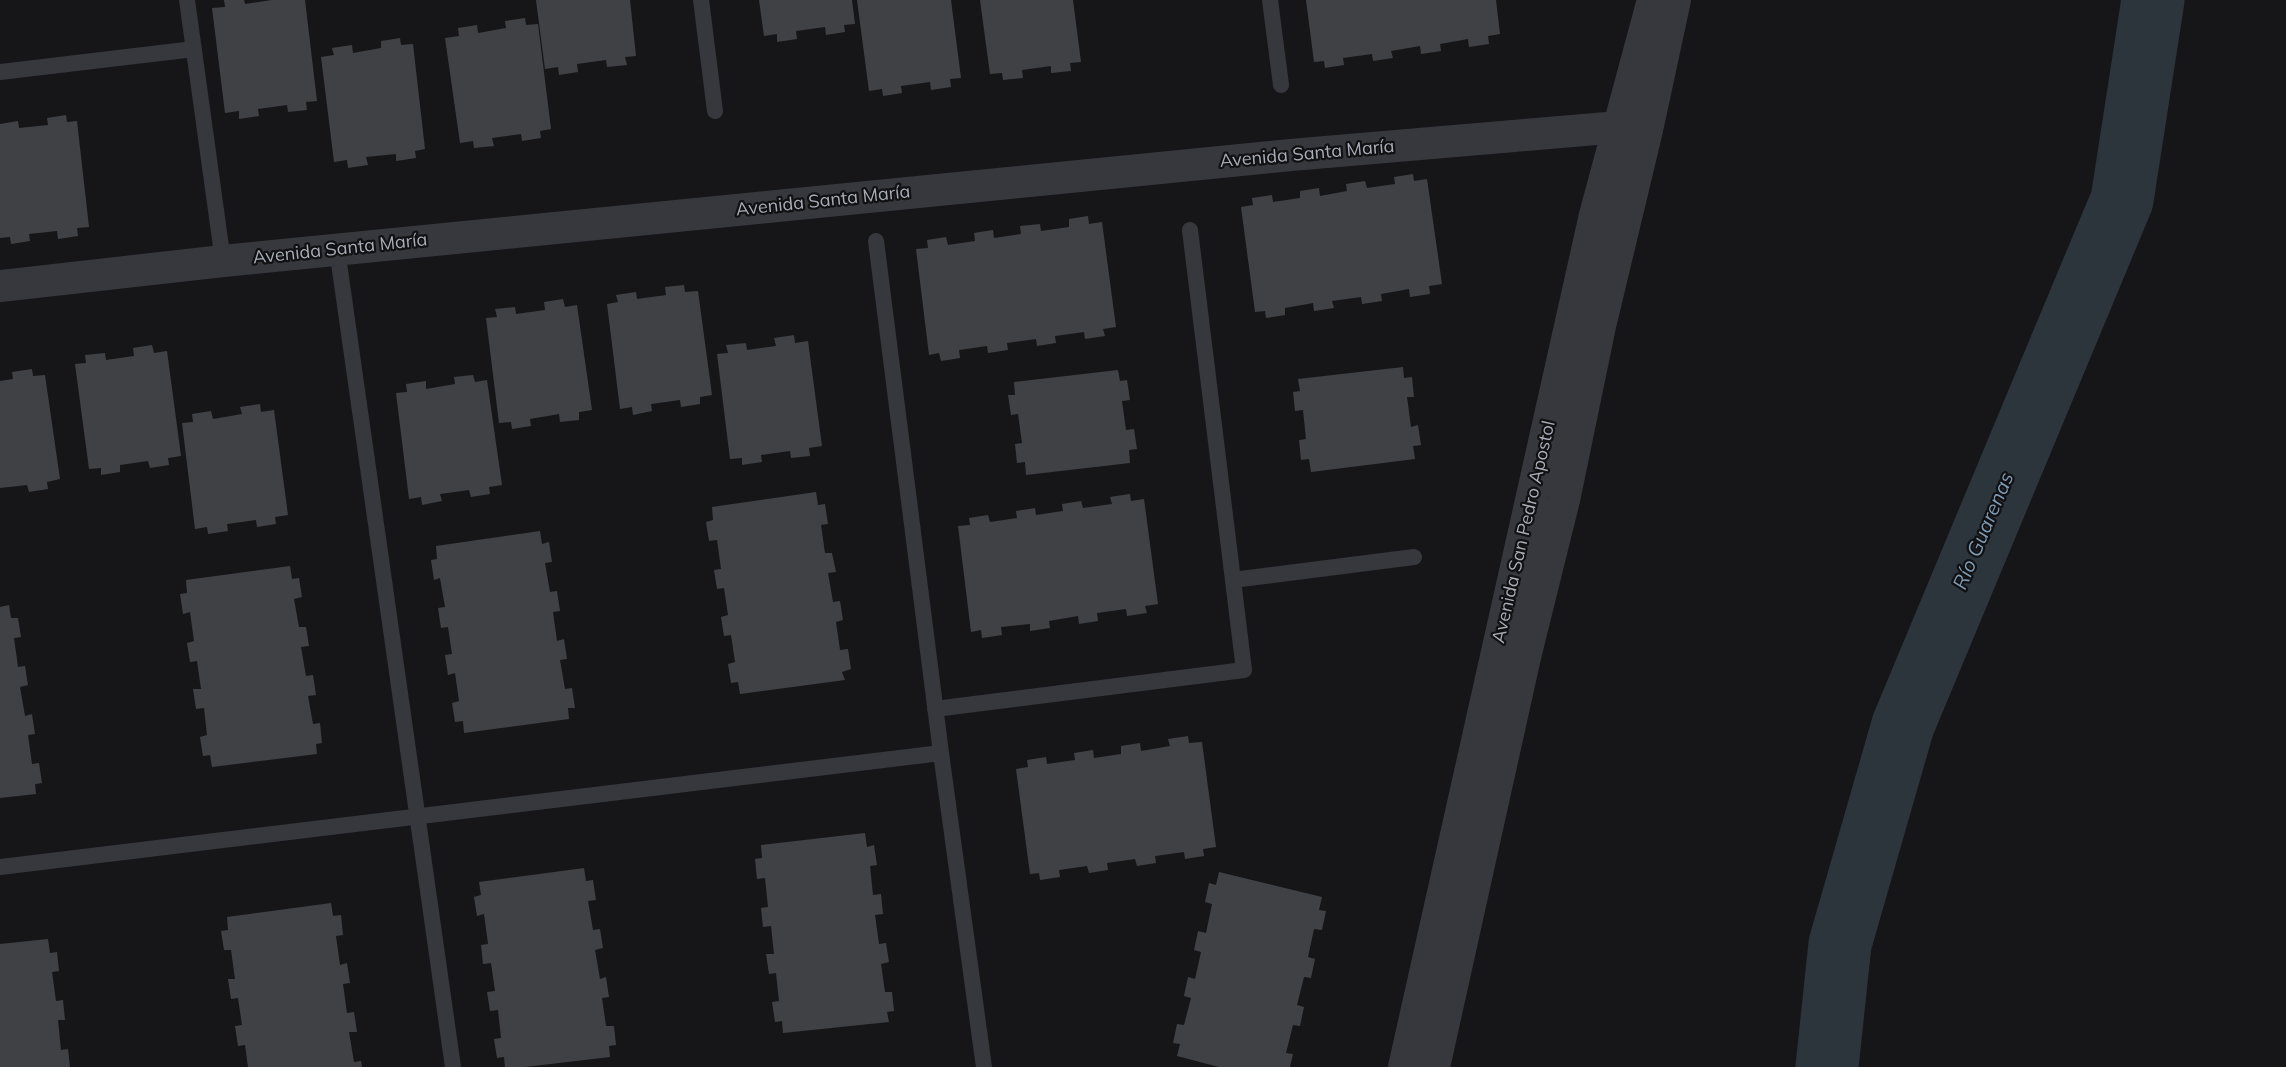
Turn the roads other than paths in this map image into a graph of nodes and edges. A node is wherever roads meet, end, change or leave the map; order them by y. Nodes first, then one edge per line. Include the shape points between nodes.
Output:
1 (187, 0) edge
2 (701, 0) edge
3 (1270, 0) edge
4 (1653, 0) edge
5 (1675, 0) edge
6 (194, 49) junction
7 (0, 72) edge
8 (1281, 85) dead end
9 (715, 111) dead end
10 (1633, 129) junction
11 (1190, 230) dead end
12 (876, 241) dead end
13 (337, 249) junction
14 (223, 261) junction
15 (0, 286) edge
16 (1414, 557) dead end
17 (1233, 580) junction
18 (935, 709) junction
19 (941, 753) junction
20 (418, 816) junction
21 (0, 867) edge
22 (453, 1067) edge
23 (984, 1067) edge
24 (1404, 1067) edge
25 (1434, 1067) edge

1 - 6 lane
2 - 9 lane
3 - 8 lane
4 - 10 street, Avenida San Pedro Apostol
5 - 10 street, Avenida San Pedro Apostol
6 - 7 lane
6 - 14 lane
10 - 13 street, Avenida Santa María via 1291,155
10 - 24 street, Avenida San Pedro Apostol via 1595,215
10 - 25 street, Avenida San Pedro Apostol via 1600,326 1564,500
11 - 17 lane
12 - 18 lane
13 - 14 street, Avenida Santa María
13 - 20 lane
14 - 15 street, Avenida Santa María
16 - 17 lane
17 - 18 lane via 1244,670
18 - 19 lane
19 - 20 lane
19 - 23 lane
20 - 21 lane
20 - 22 lane

